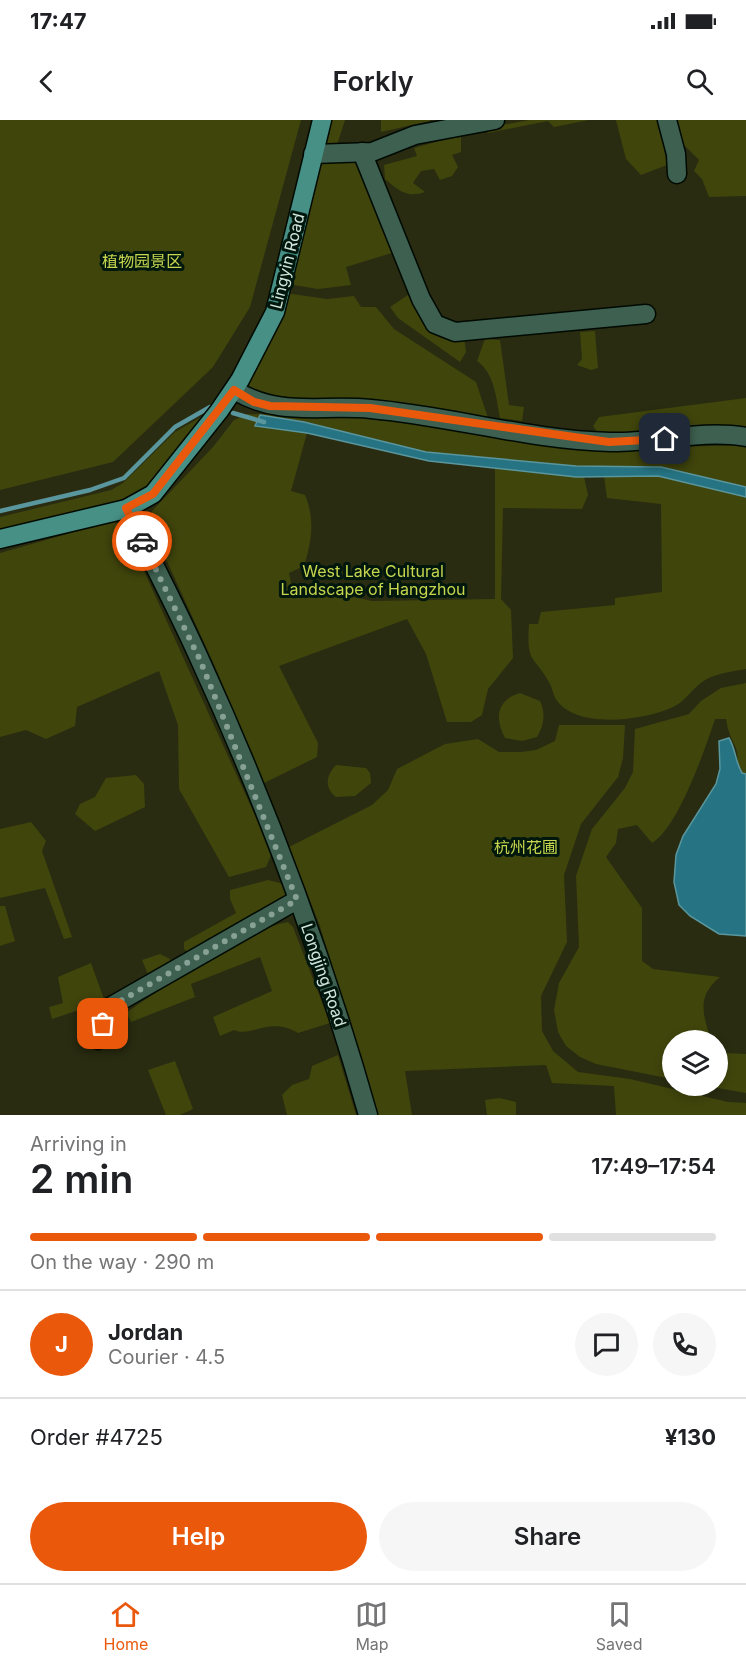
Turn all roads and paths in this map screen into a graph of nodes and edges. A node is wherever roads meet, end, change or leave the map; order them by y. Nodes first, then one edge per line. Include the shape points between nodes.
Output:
1 (321, 120) edge
2 (495, 120) edge
3 (668, 120) edge
4 (461, 123) edge
5 (362, 153) junction
6 (313, 154) junction
7 (677, 174) dead end
8 (646, 314) dead end
9 (234, 390) junction
10 (746, 437) edge
11 (126, 508) junction
12 (0, 539) edge
13 (297, 900) junction
14 (98, 1040) dead end
15 (368, 1115) edge

1 - 6 main road, Lingyin Road
2 - 4 street
3 - 7 street
4 - 5 street
5 - 6 street
5 - 8 street via 421,299 435,324 443,330 455,333
6 - 9 main road, Lingyin Road via 275,312
9 - 10 street via 270,406 370,408 609,442
9 - 11 main road, Lingyin Road via 153,494
11 - 12 main road, Lingyin Road
11 - 13 street, Longjing Road via 200,660
13 - 14 street via 108,1008
13 - 15 street, Longjing Road via 346,1038

